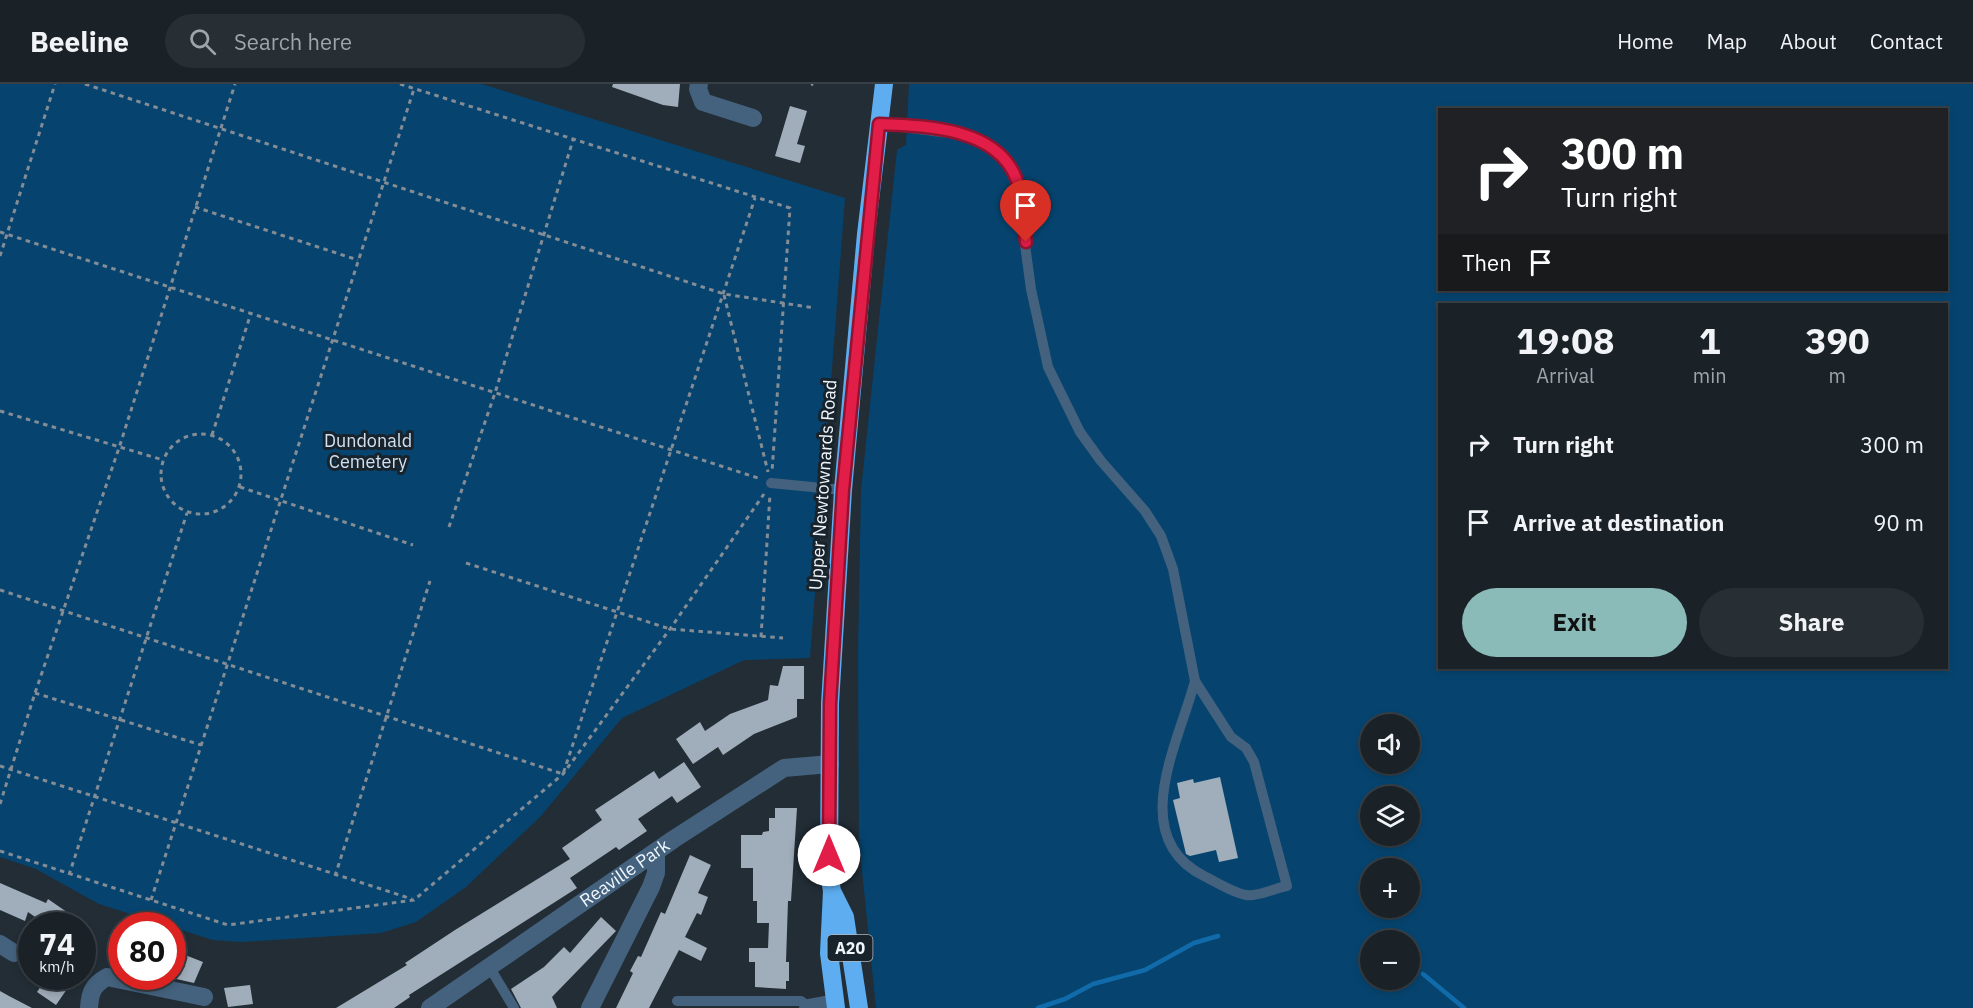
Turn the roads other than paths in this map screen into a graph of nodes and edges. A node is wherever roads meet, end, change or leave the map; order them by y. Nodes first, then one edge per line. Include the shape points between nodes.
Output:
1 (699, 84) edge
2 (884, 84) edge
3 (753, 118) dead end
4 (879, 124) junction
5 (771, 483) road end
6 (843, 490) junction
7 (1195, 681) junction
8 (830, 764) junction
9 (656, 854) junction
10 (832, 891) junction
11 (490, 968) junction
12 (204, 997) dead end
13 (677, 1001) dead end
14 (835, 1006) edge
15 (808, 1007) edge
16 (89, 1008) edge
17 (430, 1008) edge
18 (514, 1008) edge
19 (590, 1008) edge
20 (859, 1008) edge

1 - 3 street via 703,102
2 - 4 highway, Upper Newtownards Road / A20
4 - 6 highway, Upper Newtownards Road / A20
4 - 7 lane via 965,135 983,142 1003,158 1016,178 1031,289 1048,367 1080,432 1161,536 1173,569
5 - 6 lane
6 - 8 highway, Upper Newtownards Road / A20 via 831,660
7 - 7 lane via 1231,737 1246,748 1254,762 1287,886 1247,895 1194,871 1177,858 1170,845 1161,812 1161,792
8 - 9 street, Reaville Park via 784,768
8 - 10 highway, Upper Newtownards Road / A20
9 - 11 street, Reaville Park
9 - 19 street via 657,873
10 - 14 highway, Upper Newtownards Road / A20 via 829,953
10 - 20 highway, Upper Newtownards Road / A20 via 845,917
11 - 17 street, Reaville Park
11 - 18 lane
12 - 16 street via 107,977 90,992
13 - 15 lane via 801,1001
14 - 15 street

